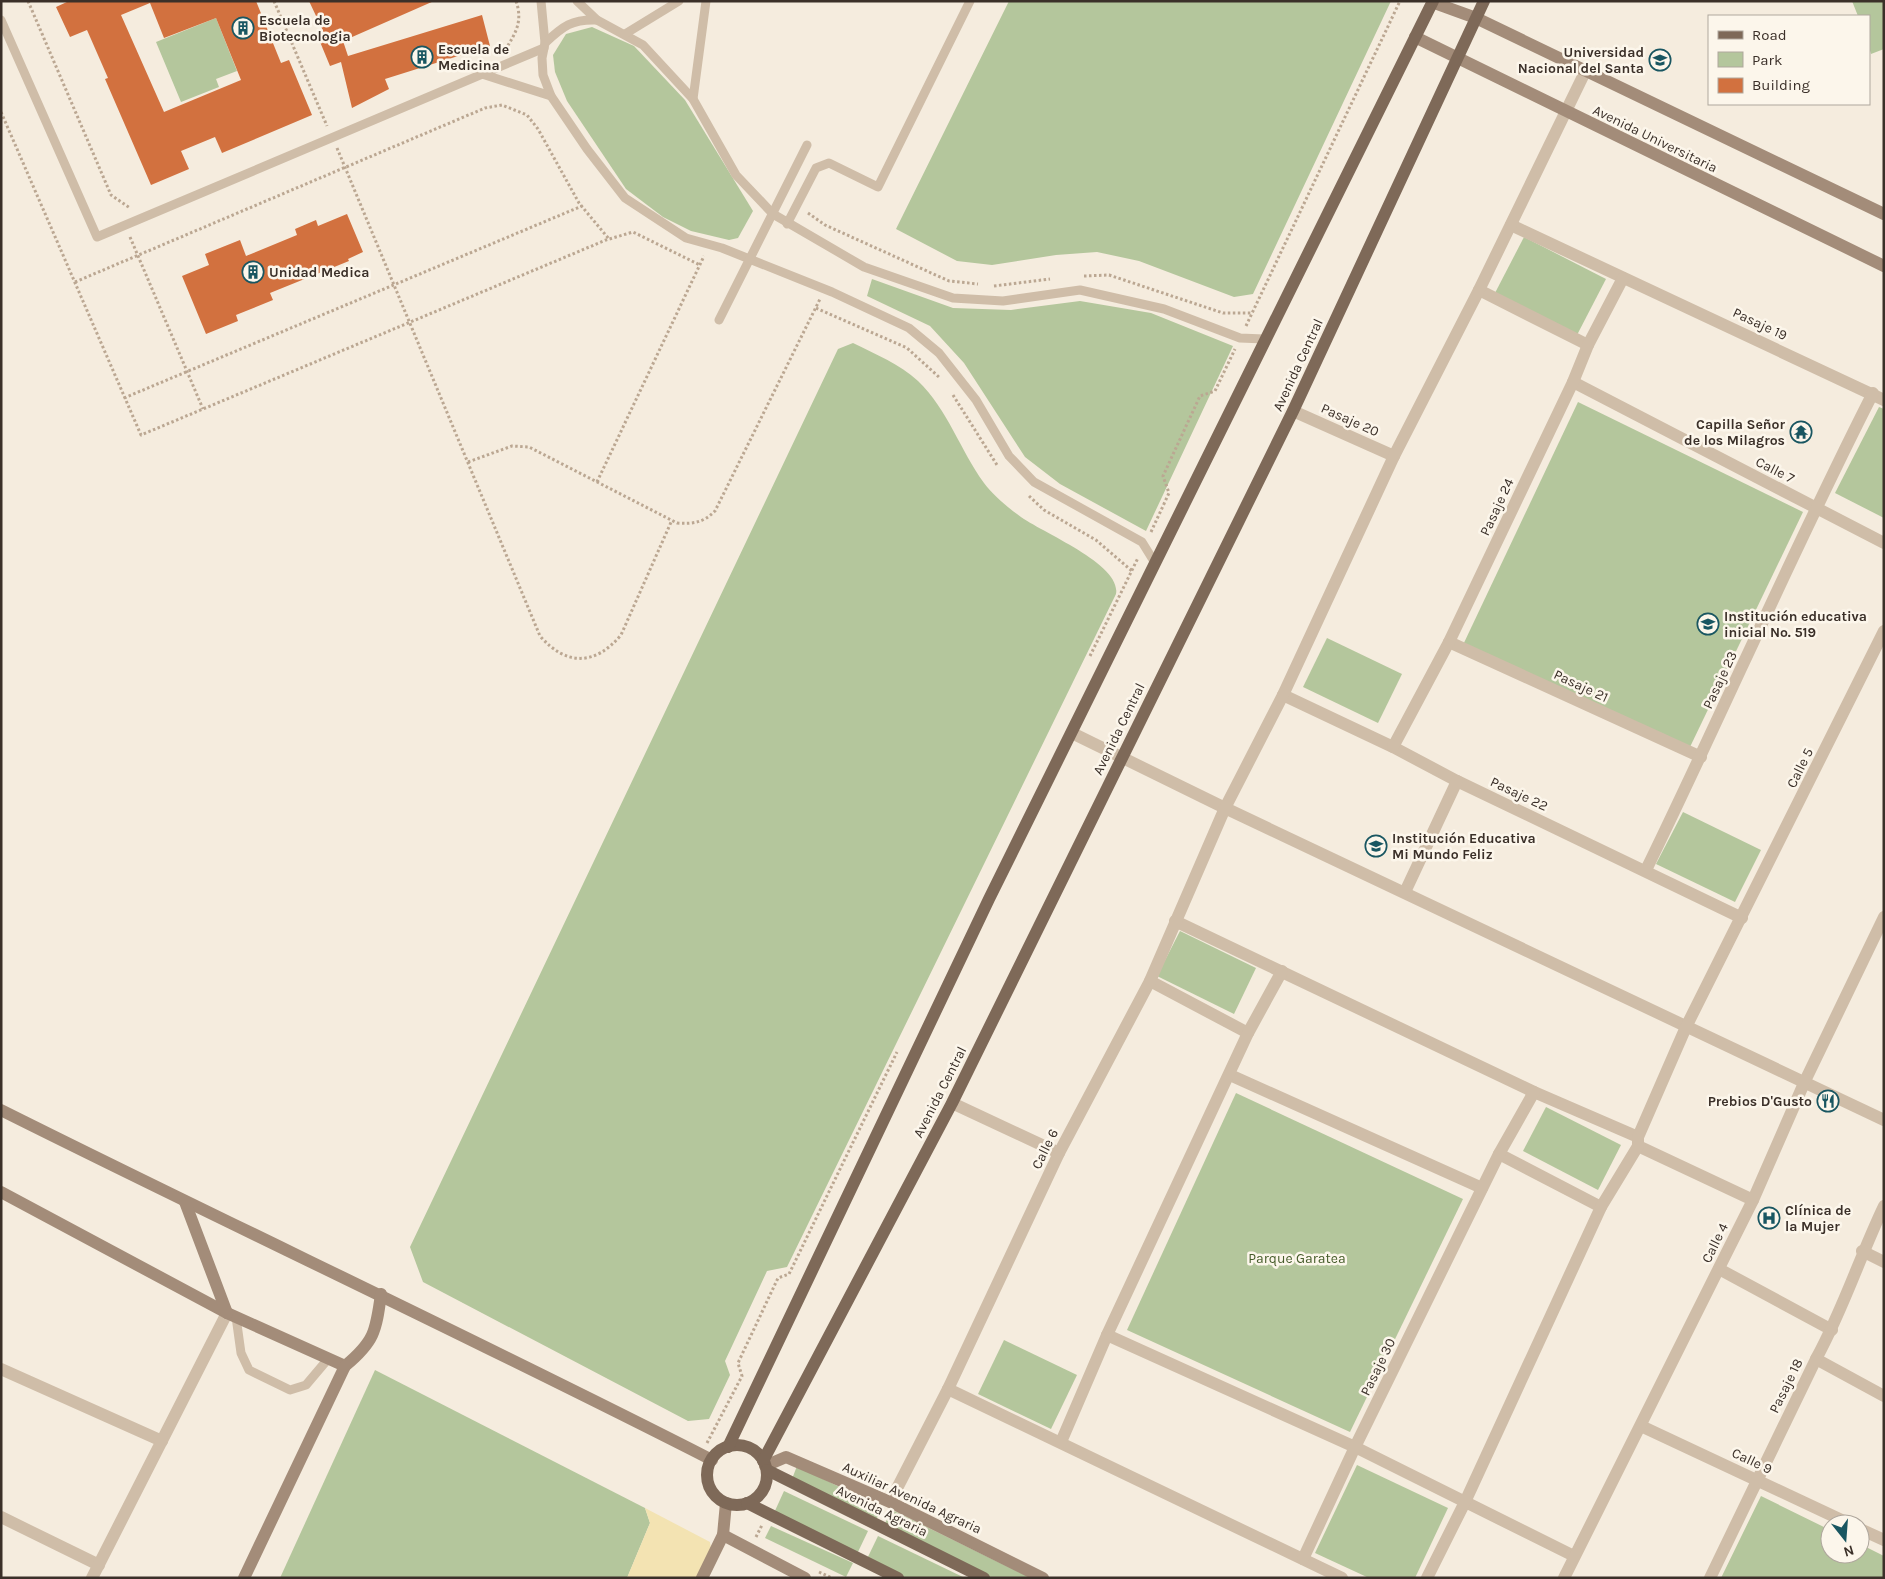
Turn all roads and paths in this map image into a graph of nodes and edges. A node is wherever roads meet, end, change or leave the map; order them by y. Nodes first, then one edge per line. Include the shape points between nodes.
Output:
1 (28, 1) edge
2 (274, 1) edge
3 (541, 1) edge
4 (577, 1) edge
5 (679, 1) edge
6 (706, 1) edge
7 (970, 1) edge
8 (1400, 1) edge
9 (1433, 1) edge
10 (1484, 1) edge
11 (1476, 18) junction
12 (1, 20) edge
13 (597, 20) junction
14 (625, 34) junction
15 (1415, 37) junction
16 (544, 46) junction
17 (1458, 58) junction
18 (1586, 70) junction
19 (482, 74) junction
20 (551, 96) junction
21 (693, 99) junction
22 (1, 112) edge
23 (1566, 113) junction
24 (332, 137) junction
25 (807, 145) dead end
26 (345, 168) junction
27 (582, 206) junction
28 (797, 206) junction
29 (137, 208) dead end
30 (773, 214) junction
31 (1884, 214) edge
32 (787, 224) junction
33 (125, 225) junction
34 (1511, 226) junction
35 (610, 239) junction
36 (709, 244) junction
37 (138, 256) junction
38 (751, 259) junction
39 (700, 265) junction
40 (1884, 266) edge
41 (1083, 276) dead end
42 (1056, 278) dead end
43 (1623, 278) junction
44 (75, 282) junction
45 (394, 285) junction
46 (983, 285) dead end
47 (991, 286) dead end
48 (824, 290) junction
49 (1480, 290) junction
50 (816, 308) junction
51 (1252, 313) junction
52 (719, 320) dead end
53 (410, 323) junction
54 (1240, 338) junction
55 (1264, 339) junction
56 (1588, 345) junction
57 (187, 372) junction
58 (1573, 382) junction
59 (946, 384) dead end
60 (951, 392) dead end
61 (1878, 397) edge
62 (124, 398) junction
63 (203, 410) junction
64 (1293, 411) junction
65 (1394, 456) junction
66 (468, 462) junction
67 (1001, 469) dead end
68 (597, 482) junction
69 (1026, 493) dead end
70 (1815, 507) junction
71 (672, 520) junction
72 (1884, 543) edge
73 (1144, 545) junction
74 (1155, 563) junction
75 (1132, 571) junction
76 (1884, 631) edge
77 (1450, 642) junction
78 (1088, 660) dead end
79 (1283, 695) junction
80 (1072, 733) junction
81 (1393, 747) junction
82 (1123, 756) junction
83 (1701, 757) junction
84 (1457, 781) junction
85 (1224, 808) junction
86 (1646, 870) junction
87 (1405, 892) junction
88 (1884, 917) edge
89 (1742, 918) junction
90 (1175, 921) junction
91 (1282, 971) junction
92 (1150, 981) junction
93 (1686, 1027) junction
94 (1248, 1033) junction
95 (898, 1051) dead end
96 (1230, 1075) junction
97 (1805, 1081) junction
98 (1534, 1092) junction
99 (952, 1102) junction
100 (1, 1110) edge
101 (1884, 1120) edge
102 (1638, 1142) junction
103 (1059, 1153) junction
104 (1499, 1154) junction
105 (1482, 1188) junction
106 (1, 1192) edge
107 (1753, 1200) junction
108 (186, 1202) junction
109 (1884, 1206) edge
110 (1601, 1207) junction
111 (1862, 1251) junction
112 (1884, 1262) edge
113 (1719, 1269) junction
114 (381, 1294) junction
115 (232, 1315) junction
116 (1832, 1330) junction
117 (1107, 1335) junction
118 (1816, 1358) junction
119 (328, 1359) junction
120 (344, 1366) junction
121 (1, 1369) edge
122 (948, 1389) junction
123 (1884, 1396) edge
124 (1641, 1426) junction
125 (162, 1441) junction
126 (1061, 1442) junction
127 (728, 1446) junction
128 (1355, 1447) junction
129 (706, 1457) junction
130 (765, 1466) junction
131 (1757, 1480) junction
132 (890, 1502) junction
133 (1465, 1502) junction
134 (726, 1503) junction
135 (746, 1503) junction
136 (1829, 1514) edge
137 (1, 1517) edge
138 (722, 1534) junction
139 (1870, 1534) edge
140 (1884, 1540) edge
141 (1574, 1556) junction
142 (1303, 1559) junction
143 (99, 1565) junction
144 (92, 1578) edge
145 (244, 1578) edge
146 (702, 1578) edge
147 (805, 1578) edge
148 (898, 1578) edge
149 (984, 1578) edge
150 (1043, 1578) edge
151 (1342, 1578) edge
152 (1427, 1578) edge
153 (1564, 1578) edge
154 (1710, 1578) edge

1 - 29 path via 111,196 131,209
2 - 24 path
3 - 16 lane
4 - 13 lane
5 - 14 lane
6 - 21 lane
7 - 28 lane via 878,188 829,163 816,168
8 - 51 path
9 - 11 main road
9 - 15 main road
10 - 11 main road, Avenida Central
11 - 17 main road, Avenida Central
11 - 18 main road
12 - 33 lane via 97,237
13 - 14 lane
13 - 16 lane via 583,19 563,26
14 - 21 lane via 643,46
15 - 17 main road, Avenida Universitaria
15 - 55 main road
16 - 19 lane
16 - 20 lane via 544,75
17 - 23 main road, Avenida Universitaria
17 - 64 main road, Avenida Central
18 - 23 street, Calle 6
18 - 31 main road
19 - 20 lane
19 - 24 lane
20 - 36 lane via 625,198 686,238
21 - 30 lane via 736,175
22 - 44 path
23 - 34 street, Calle 6
23 - 40 main road, Avenida Universitaria
24 - 26 path
24 - 33 lane
25 - 30 lane
26 - 27 path via 485,108 502,105 527,115
26 - 37 path
26 - 45 path
27 - 35 path
27 - 45 path
28 - 32 lane
28 - 46 path via 826,225 950,281
30 - 32 lane
30 - 38 lane
32 - 54 lane via 864,267 953,298 1003,301 1080,290 1164,309
33 - 37 path
34 - 43 street, Pasaje 19
34 - 49 street, Calle 6
35 - 39 path via 632,232
35 - 53 path
36 - 38 lane
36 - 39 path
37 - 44 path
37 - 57 path
38 - 48 lane
38 - 52 lane
39 - 68 path
41 - 51 path via 1109,275 1223,313
42 - 47 path
43 - 56 street, Pasaje 24
43 - 61 street, Pasaje 19
44 - 62 path
45 - 53 path
45 - 57 path
48 - 50 path
48 - 73 lane via 909,328 939,353 976,400 1009,456 1034,482
49 - 56 street
49 - 65 street, Calle 6
50 - 59 path via 907,348
50 - 71 path via 714,512 705,521 690,524
51 - 54 path
53 - 63 path
53 - 66 path
54 - 55 lane
54 - 73 path via 1215,391 1200,396 1163,476 1169,493
55 - 74 main road
56 - 58 street, Pasaje 24
57 - 62 path
57 - 63 path
58 - 70 street, Calle 7
58 - 77 street, Pasaje 24
60 - 67 path
61 - 70 street, Pasaje 23
62 - 63 path via 141,436
64 - 65 street, Pasaje 20
64 - 82 main road, Avenida Central
65 - 79 street, Calle 6
66 - 68 path via 512,446 529,447
66 - 71 path via 540,636 564,657 596,656 611,647 621,635
68 - 71 path
69 - 75 path via 1044,510 1096,540
70 - 72 street, Calle 7
70 - 83 street, Pasaje 23
73 - 74 lane
73 - 75 path
74 - 80 main road
75 - 78 path
76 - 89 street, Calle 5
77 - 81 street, Pasaje 24
77 - 83 street, Pasaje 21
79 - 81 street, Pasaje 22
79 - 85 street, Calle 6
80 - 82 street
80 - 127 main road via 989,899
81 - 84 street, Pasaje 22
82 - 85 street
82 - 99 main road, Avenida Central
83 - 86 street, Pasaje 23
84 - 86 street, Pasaje 22
84 - 87 street
85 - 87 street
85 - 90 street, Calle 6
86 - 89 street, Pasaje 22
87 - 93 street
88 - 97 street, Calle 4
89 - 93 street, Calle 5
90 - 91 street
90 - 92 street, Calle 6
91 - 94 street
91 - 98 street
92 - 94 street
92 - 103 street, Calle 6
93 - 97 street
93 - 102 street, Calle 5
94 - 96 street
95 - 129 path via 789,1274 778,1278 738,1363 742,1376
96 - 105 street
96 - 117 street
97 - 101 street
97 - 107 street, Calle 4
98 - 102 street
98 - 104 street, Pasaje 30
99 - 103 street
99 - 130 main road, Avenida Central
100 - 108 main road
102 - 107 street
102 - 110 street, Calle 5
103 - 122 street, Calle 6
104 - 105 street, Pasaje 30
104 - 110 street
105 - 128 street, Pasaje 30
106 - 115 main road
107 - 113 street, Calle 4
108 - 114 main road
108 - 115 main road
109 - 111 street, Pasaje 18
110 - 133 street, Calle 5
111 - 112 street
111 - 116 street, Pasaje 18
113 - 116 street
113 - 124 street, Calle 4
114 - 120 main road via 377,1324 365,1349
114 - 129 main road
115 - 119 main road
115 - 119 lane via 241,1353 249,1370 290,1390 306,1385
115 - 125 street
116 - 118 street, Pasaje 18
117 - 126 street
117 - 128 street
118 - 123 street
118 - 131 street, Pasaje 18
119 - 120 main road
120 - 145 main road
121 - 125 street
122 - 126 street
122 - 132 street, Calle 6
124 - 131 street, Calle 9
124 - 141 street, Calle 4
125 - 143 street
126 - 142 street
127 - 129 main road
127 - 130 main road via 748,1447
128 - 133 street
128 - 142 street, Pasaje 30
129 - 134 main road via 711,1489
130 - 132 main road, Auxiliar Avenida Agraria via 786,1457
130 - 135 main road via 763,1490
130 - 149 main road, Avenida Agraria
131 - 136 street, Calle 9
131 - 154 street, Pasaje 18
132 - 150 main road, Auxiliar Avenida Agraria
133 - 141 street
133 - 152 street, Calle 5
134 - 135 main road
134 - 138 main road
135 - 148 main road
137 - 143 street
138 - 146 main road
138 - 147 main road
139 - 140 street
141 - 153 street, Calle 4
142 - 151 street
143 - 144 street

